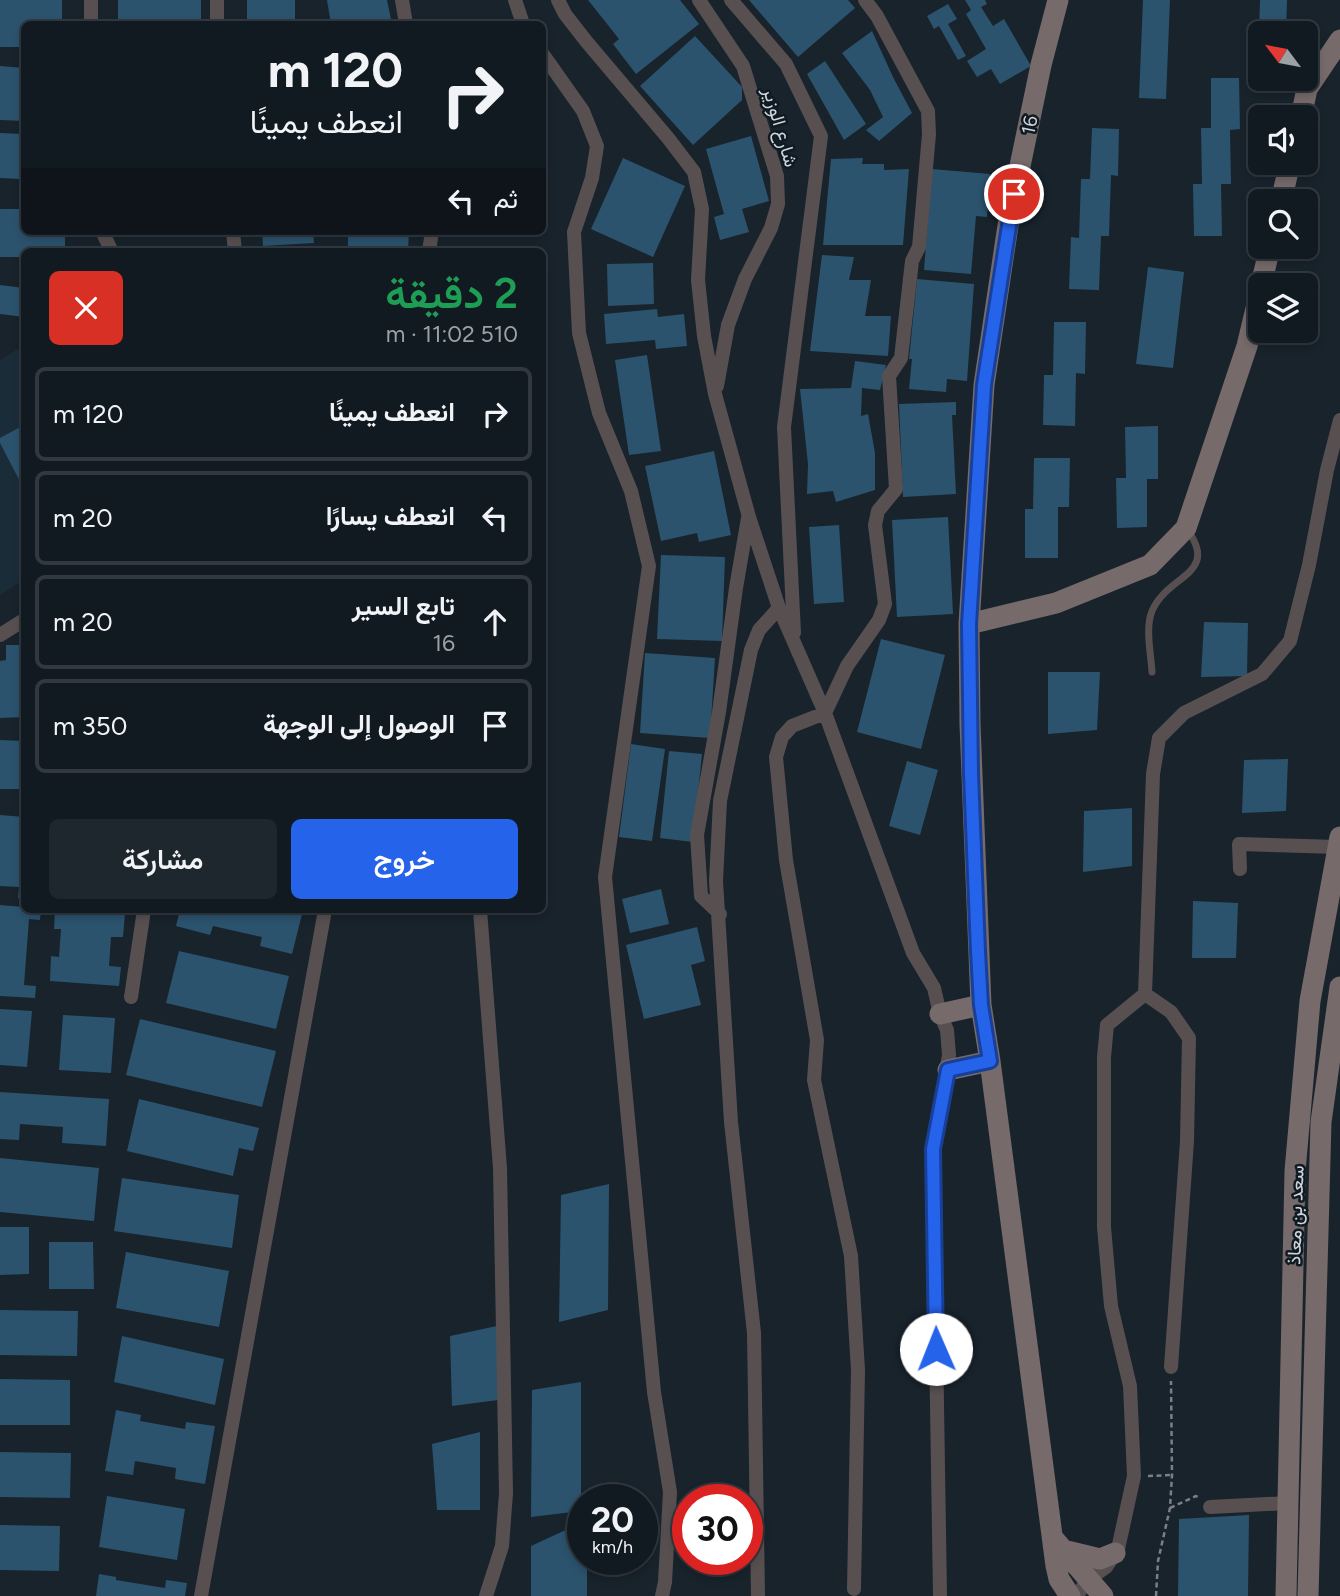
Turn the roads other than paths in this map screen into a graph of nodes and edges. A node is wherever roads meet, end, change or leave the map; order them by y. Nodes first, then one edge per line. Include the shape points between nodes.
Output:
1 (91, 0) edge
2 (217, 0) edge
3 (401, 0) edge
4 (515, 0) edge
5 (558, 0) edge
6 (699, 0) edge
7 (731, 0) edge
8 (865, 0) edge
9 (1058, 0) edge
10 (91, 21) edge
11 (217, 21) edge
12 (404, 21) edge
13 (522, 21) edge
14 (1340, 40) edge
15 (546, 59) edge
16 (1304, 105) edge
17 (1248, 342) edge
18 (715, 394) junction
19 (1340, 420) edge
20 (748, 517) junction
21 (1186, 528) junction
22 (779, 608) junction
23 (21, 622) edge
24 (969, 624) junction
25 (0, 635) edge
26 (794, 639) junction
27 (1152, 672) dead end
28 (825, 713) junction
29 (1339, 842) edge
30 (1240, 869) dead end
31 (144, 913) edge
32 (324, 913) edge
33 (480, 913) edge
34 (720, 914) junction
35 (1340, 987) edge
36 (1145, 994) junction
37 (131, 997) dead end
38 (981, 1005) junction
39 (940, 1014) junction
40 (1338, 1020) edge
41 (1335, 1059) edge
42 (990, 1061) junction
43 (948, 1070) junction
44 (1171, 1367) road end
45 (1289, 1503) junction
46 (1210, 1507) dead end
47 (1058, 1544) junction
48 (1115, 1553) junction
49 (1089, 1579) junction
50 (854, 1589) dead end
51 (1063, 1590) edge
52 (201, 1596) edge
53 (486, 1596) edge
54 (662, 1596) edge
55 (758, 1596) edge
56 (940, 1596) edge
57 (1076, 1596) edge
58 (1103, 1596) edge
59 (1286, 1596) edge
60 (1308, 1596) edge

1 - 10 street
2 - 11 street
3 - 12 street
4 - 13 street
5 - 18 street via 694,172 702,209 698,280
6 - 18 street, شارع الوزير via 743,66 776,176 778,204 728,325
7 - 26 street via 786,64 821,136 784,427
8 - 28 street via 928,111 929,134 919,247 912,261 901,358 889,376 896,489 878,511 876,525 885,604
9 - 24 street, 16 via 1009,219 984,385
14 - 16 street via 1307,89
15 - 54 street via 583,111 597,146 574,232 579,333 599,413 631,491 649,566 605,877 654,1392 670,1492
17 - 21 street
18 - 20 street
19 - 36 street via 1290,641 1262,674 1184,713 1159,738 1153,774
20 - 22 street
20 - 34 street via 697,835 701,896
21 - 24 street via 1150,565 1056,603
21 - 27 lane via 1196,542 1197,564 1152,612
22 - 26 street
22 - 34 street via 759,630 751,650 720,801 716,881
23 - 25 street
24 - 38 street, 16
26 - 28 street
28 - 39 street
28 - 50 street via 792,726 782,737 776,758 786,860 817,1040 814,1080 850,1256 858,1370
29 - 30 street via 1239,844
29 - 45 street, سعد بن معاذ via 1310,1001 1295,1171
31 - 37 street
32 - 52 street
33 - 53 street via 500,1168 506,1493 502,1546
34 - 55 street via 732,1122 754,1333
35 - 40 street, سعد بن معاذ
36 - 44 street via 1171,1012 1189,1038 1187,1141
36 - 48 street via 1107,1025 1104,1057 1104,1227 1111,1306 1130,1386 1134,1476
38 - 39 street
38 - 42 street, 16
39 - 43 street via 947,1030
40 - 41 street, سعد بن معاذ
41 - 60 street, سعد بن معاذ via 1321,1122
42 - 43 street
42 - 47 street, 16
43 - 56 street via 933,1149
45 - 46 street
45 - 59 street, سعد بن معاذ
47 - 48 street via 1100,1559
47 - 49 street
47 - 51 street, 16
48 - 49 street via 1106,1567
49 - 57 street
49 - 58 street

